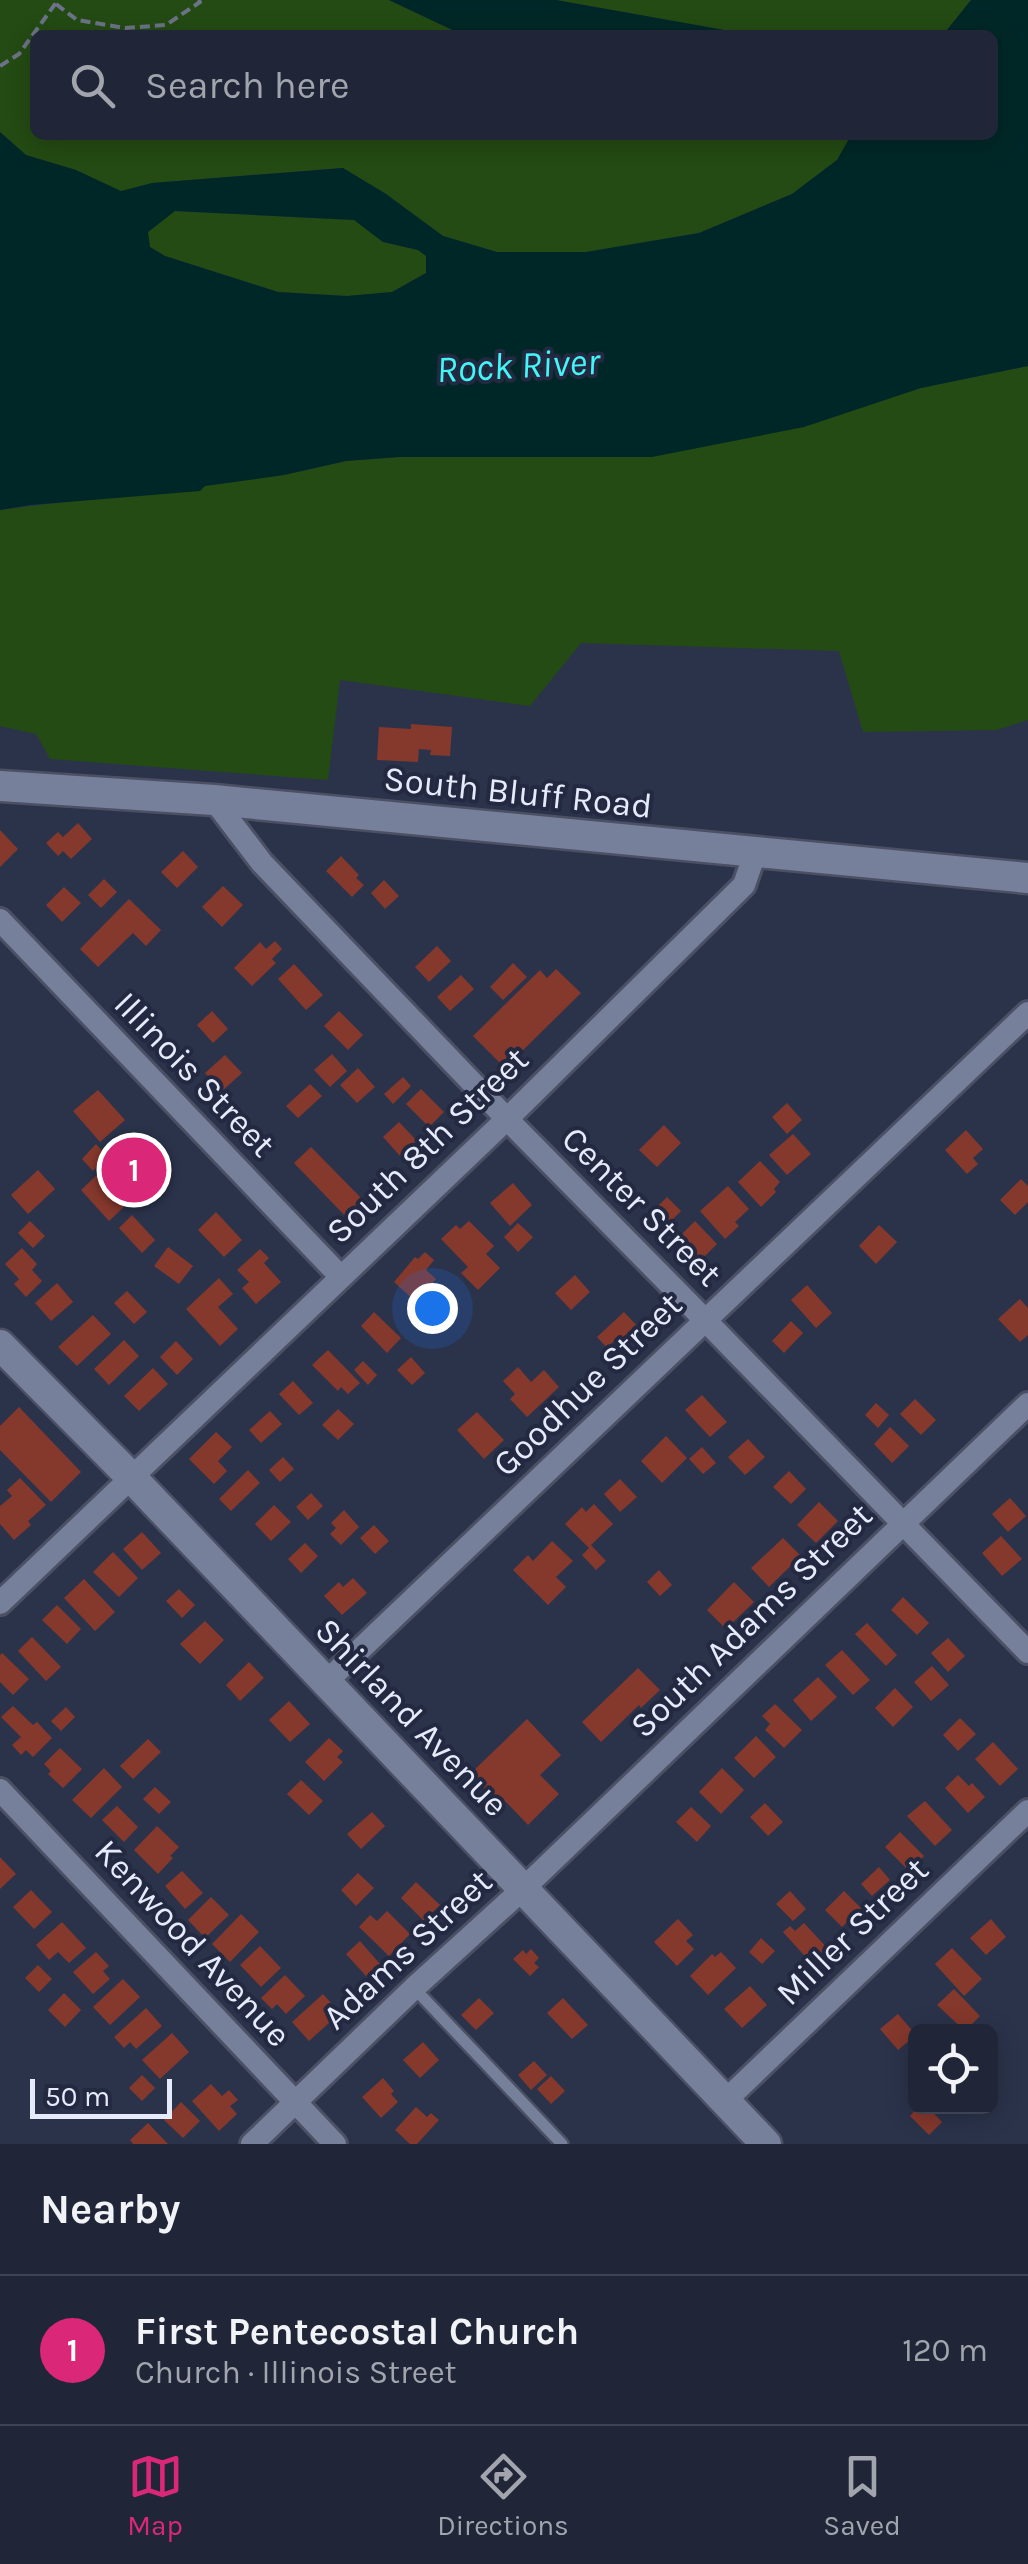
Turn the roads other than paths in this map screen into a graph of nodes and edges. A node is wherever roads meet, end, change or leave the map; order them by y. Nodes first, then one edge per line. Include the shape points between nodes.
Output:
1 (0, 786) edge
2 (214, 800) junction
3 (755, 853) junction
4 (1028, 878) edge
5 (0, 920) edge
6 (1028, 1014) edge
7 (507, 1119) junction
8 (340, 1276) junction
9 (705, 1320) junction
10 (0, 1344) edge
11 (1028, 1404) edge
12 (130, 1476) junction
13 (903, 1523) junction
14 (0, 1603) edge
15 (1028, 1652) edge
16 (326, 1682) junction
17 (0, 1790) edge
18 (1028, 1811) edge
19 (524, 1888) junction
20 (414, 1988) junction
21 (296, 2102) junction
22 (726, 2102) junction
23 (252, 2144) edge
24 (335, 2144) edge
25 (562, 2144) edge
26 (766, 2144) edge

1 - 2 street, South Bluff Road
2 - 3 street, South Bluff Road
2 - 7 street, Center Street via 262,863
3 - 4 street, South Bluff Road
3 - 7 street, South 8th Street via 744,885
5 - 8 street, Illinois Street
6 - 9 street, Goodhue Street
7 - 8 street, South 8th Street
7 - 9 street, Center Street
8 - 12 street, South 8th Street
9 - 13 street, Center Street
9 - 16 street, Goodhue Street
10 - 12 street, Shirland Avenue
11 - 13 street, South Adams Street
12 - 14 street, South 8th Street
12 - 16 street, Shirland Avenue
13 - 15 street, Center Street
13 - 19 street, South Adams Street
16 - 19 street, Shirland Avenue
17 - 21 street, Kenwood Avenue
18 - 22 street, Miller Street
19 - 20 street, Adams Street
19 - 22 street, Shirland Avenue
20 - 21 street, Adams Street
20 - 25 lane
21 - 23 street, Adams Street
21 - 24 street, Kenwood Avenue
22 - 26 street, Shirland Avenue

